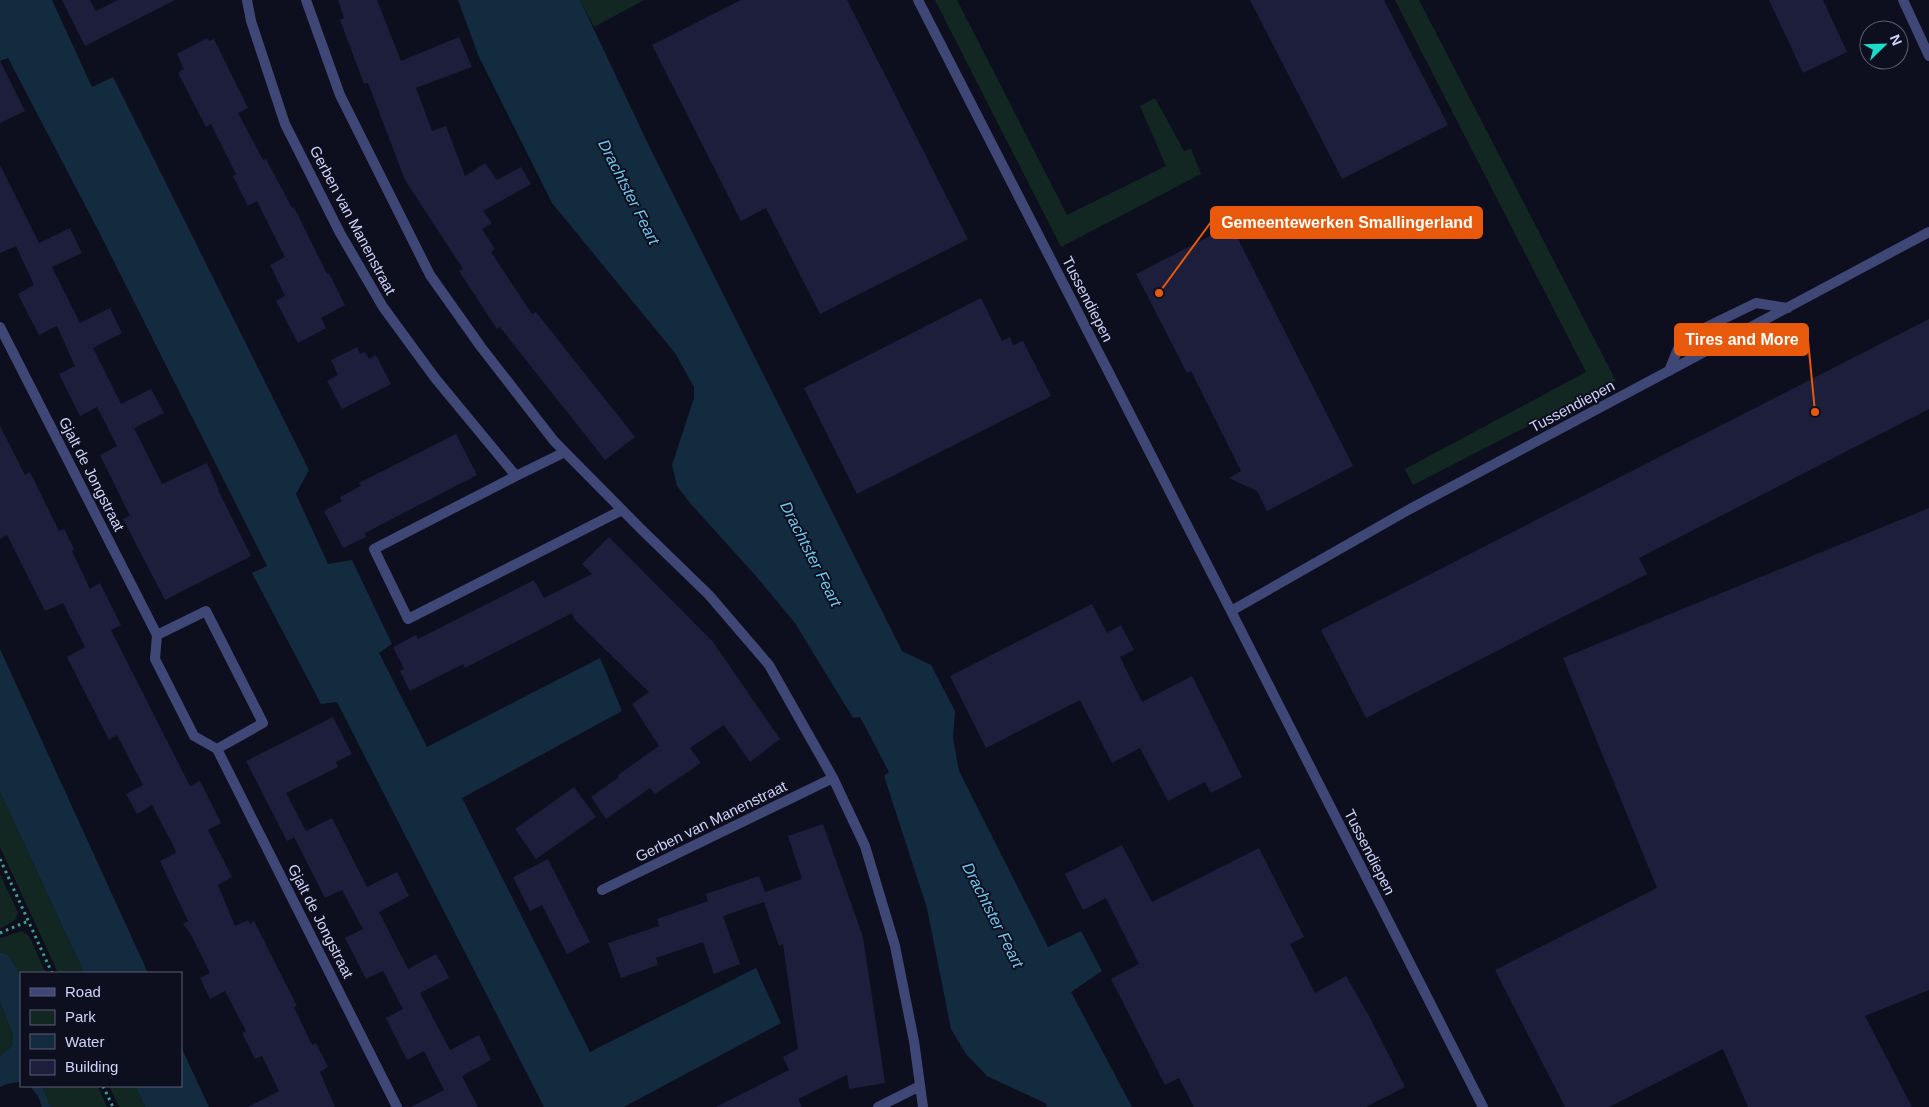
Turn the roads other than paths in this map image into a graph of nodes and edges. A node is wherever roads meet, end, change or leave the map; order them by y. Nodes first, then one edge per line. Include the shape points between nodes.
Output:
1 (247, 0) edge
2 (306, 0) edge
3 (918, 0) edge
4 (1903, 0) edge
5 (1929, 56) edge
6 (1929, 232) edge
7 (1788, 308) junction
8 (0, 327) edge
9 (1669, 371) junction
10 (565, 452) junction
11 (516, 476) junction
12 (622, 510) junction
13 (1231, 611) junction
14 (157, 635) junction
15 (217, 749) junction
16 (833, 778) junction
17 (602, 890) dead end
18 (920, 1086) junction
19 (397, 1107) edge
20 (878, 1107) edge
21 (923, 1107) edge
22 (1483, 1107) edge

1 - 11 street, Gerben van Manenstraat via 285,124 340,233 383,307 435,378
2 - 10 street via 340,95 430,274 481,347
3 - 13 street, Tussendiepen
4 - 5 street
6 - 7 street, Tussendiepen
7 - 9 street, Tussendiepen
7 - 9 street via 1756,303 1682,339
8 - 14 street, Gjalt de Jongstraat
9 - 13 street, Tussendiepen via 1410,508
10 - 11 street
10 - 12 street
11 - 12 street via 374,549 408,619
12 - 16 street via 710,595 769,665
13 - 22 street, Tussendiepen
14 - 15 street via 155,659 194,736
14 - 15 street via 206,611 263,723
15 - 19 street, Gjalt de Jongstraat
16 - 17 street, Gerben van Manenstraat
16 - 18 street via 865,846 896,946
18 - 20 street
18 - 21 street

